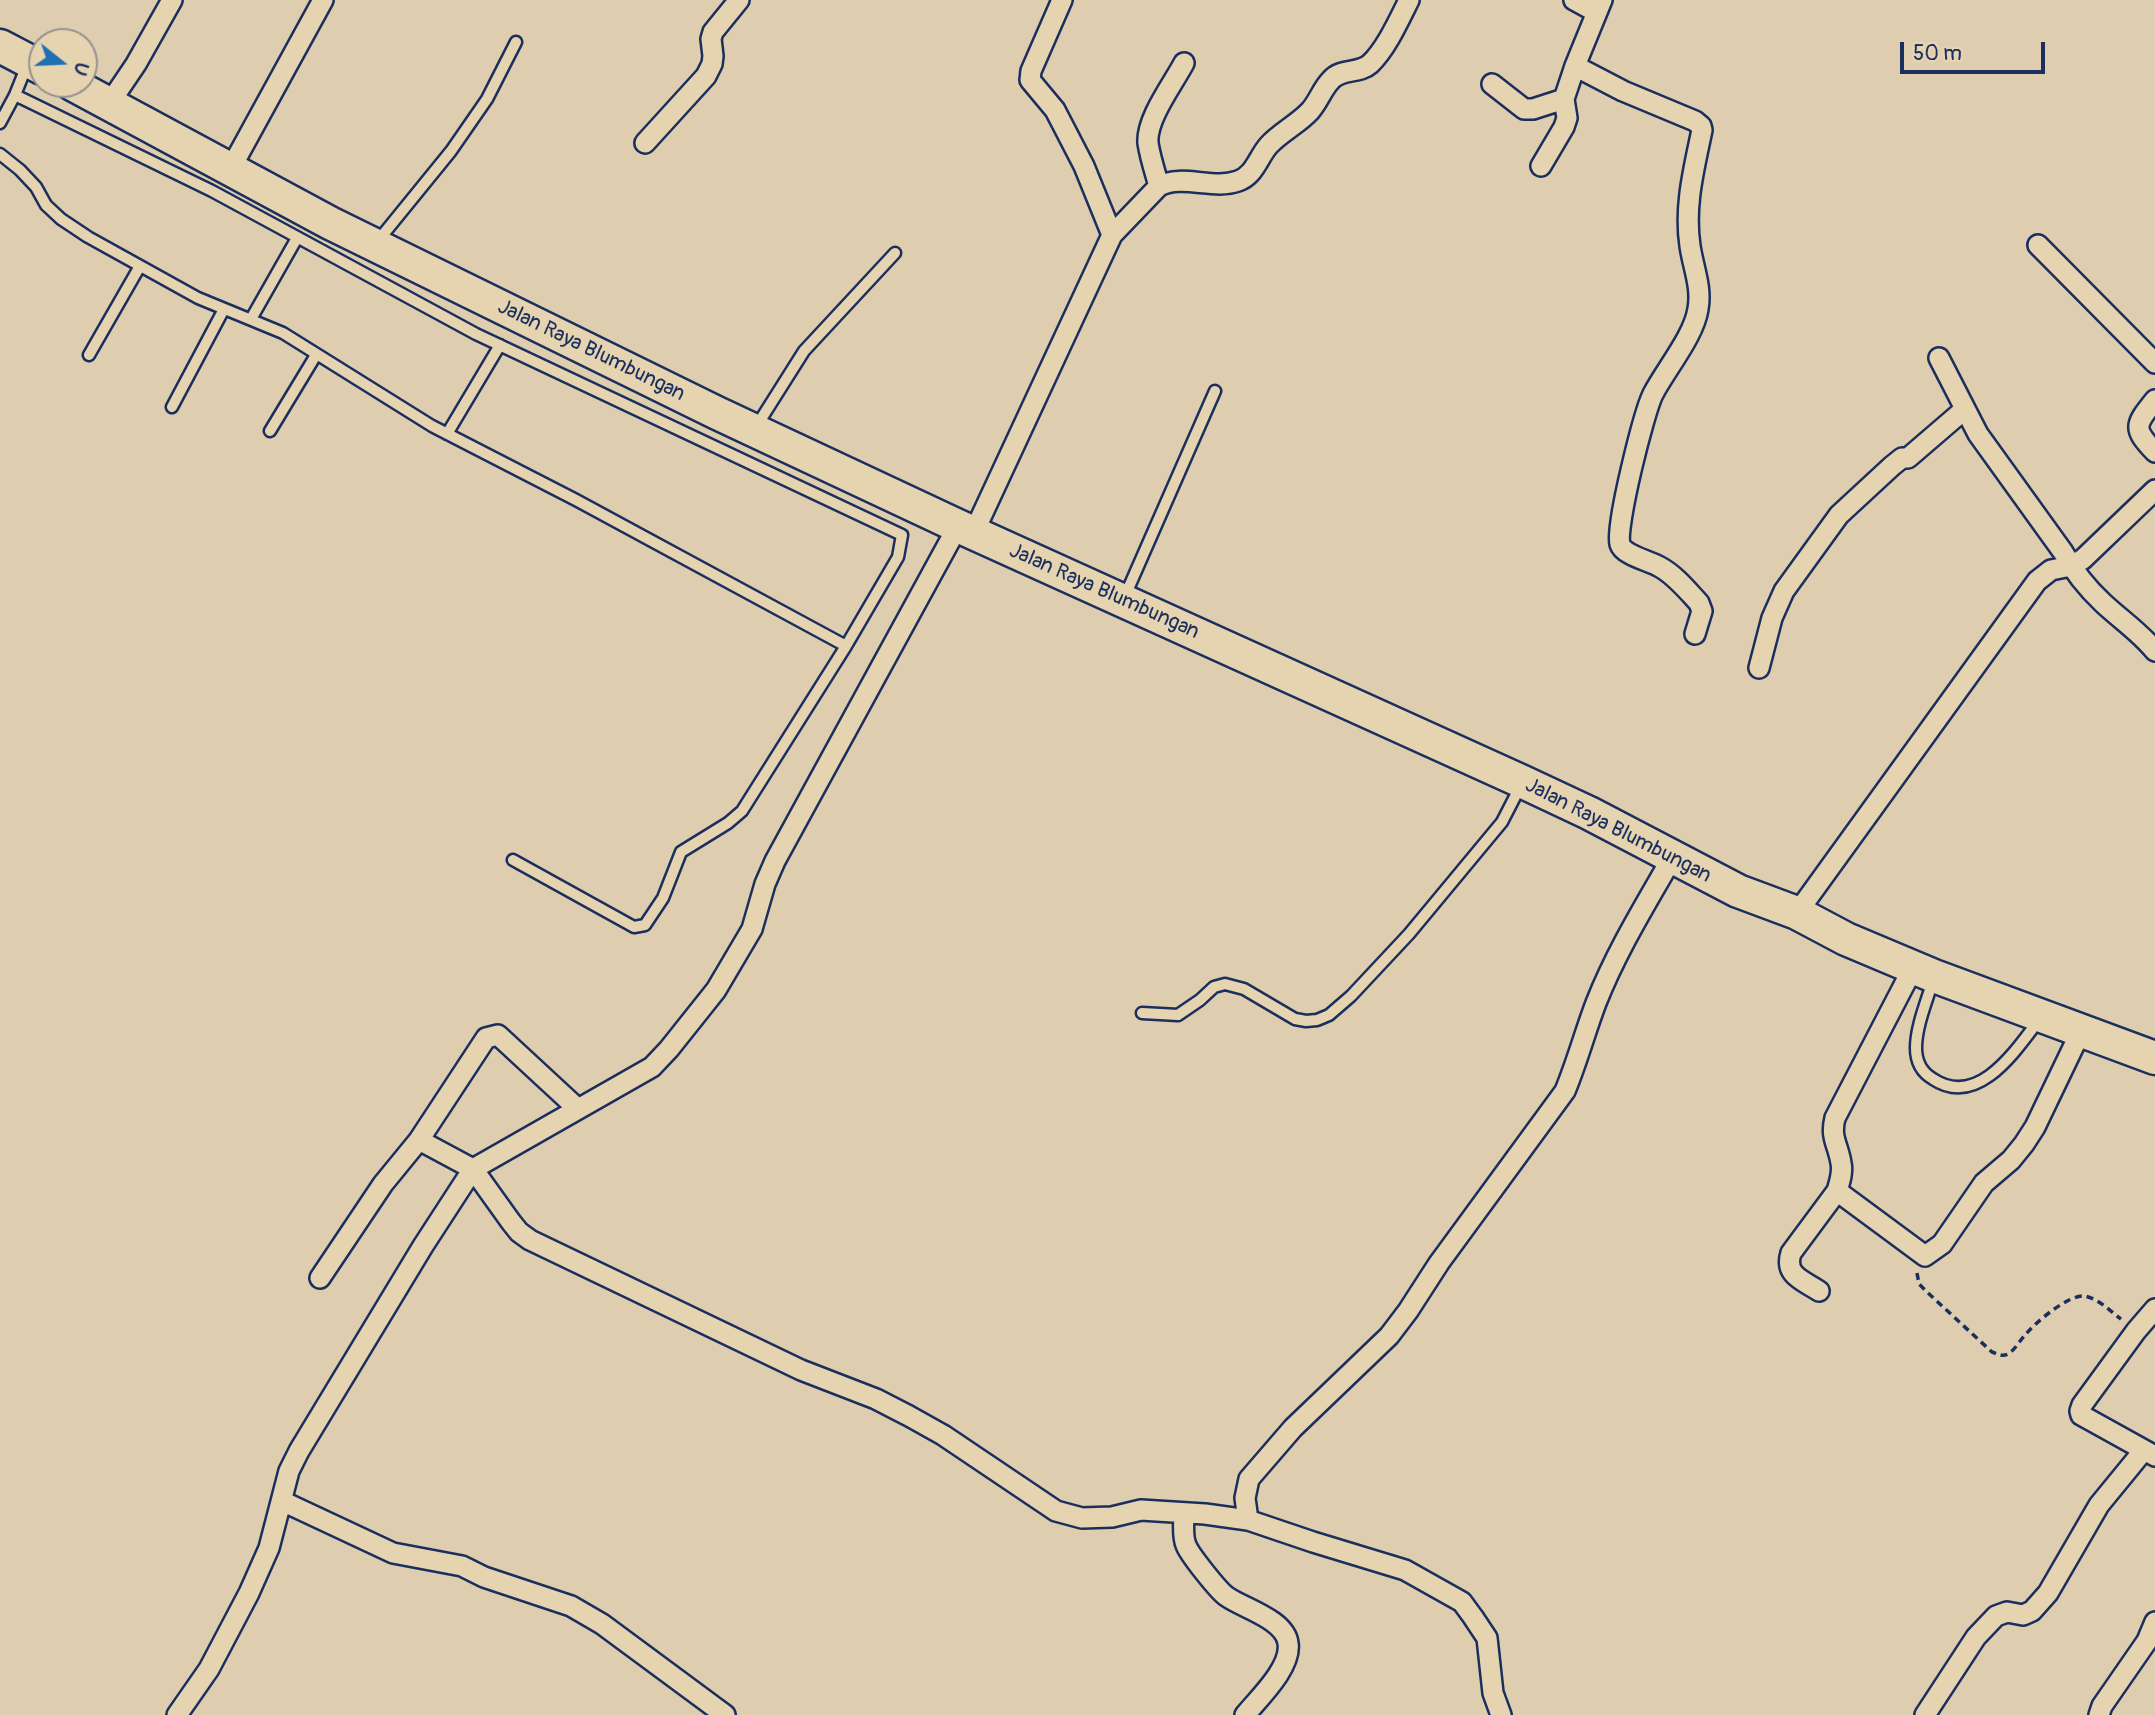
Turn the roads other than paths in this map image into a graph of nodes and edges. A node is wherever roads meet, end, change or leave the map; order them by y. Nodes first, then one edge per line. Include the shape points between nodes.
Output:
1 (172, 0) edge
2 (323, 0) edge
3 (738, 0) edge
4 (1062, 0) edge
5 (1409, 0) edge
6 (1574, 0) edge
7 (1599, 6) edge
8 (516, 41) dead end
9 (0, 46) edge
10 (28, 61) edge
11 (1184, 63) dead end
12 (1575, 66) junction
13 (28, 76) edge
14 (1492, 84) dead end
15 (15, 95) junction
16 (98, 98) edge
17 (1564, 99) junction
18 (109, 104) junction
19 (0, 123) edge
20 (645, 143) dead end
21 (0, 154) edge
22 (1541, 166) dead end
23 (231, 168) junction
24 (1159, 186) junction
25 (1112, 235) junction
26 (297, 239) junction
27 (375, 245) junction
28 (2038, 245) dead end
29 (895, 253) dead end
30 (140, 266) junction
31 (224, 309) junction
32 (251, 320) junction
33 (500, 345) junction
34 (89, 355) dead end
35 (316, 355) junction
36 (1939, 358) dead end
37 (2155, 363) edge
38 (1215, 391) dead end
39 (2155, 400) edge
40 (172, 407) dead end
41 (1965, 409) junction
42 (754, 430) junction
43 (270, 431) dead end
44 (447, 434) junction
45 (2155, 452) edge
46 (2155, 489) edge
47 (966, 529) junction
48 (2071, 566) junction
49 (1123, 600) junction
50 (1695, 634) dead end
51 (846, 646) junction
52 (2155, 652) edge
53 (1759, 668) dead end
54 (1523, 782) junction
55 (1672, 858) junction
56 (513, 860) dead end
57 (1797, 914) junction
58 (1924, 972) junction
59 (1142, 1013) dead end
60 (2041, 1017) junction
61 (2081, 1031) junction
62 (2152, 1050) edge
63 (578, 1109) junction
64 (419, 1140) junction
65 (473, 1168) junction
66 (1837, 1191) junction
67 (320, 1278) dead end
68 (1819, 1291) dead end
69 (2155, 1309) edge
70 (2150, 1453) edge
71 (282, 1501) junction
72 (1184, 1513) junction
73 (1248, 1520) junction
74 (2155, 1622) edge
75 (177, 1715) edge
76 (725, 1715) edge
77 (1245, 1715) edge
78 (1500, 1715) edge
79 (1925, 1715) edge
80 (2099, 1715) edge

1 - 18 street
2 - 23 street
3 - 20 street via 713,33 712,64 705,76
4 - 25 street via 1030,80 1055,110
5 - 24 street via 1370,64 1332,77 1319,101 1268,146 1244,178 1223,184 1172,182
6 - 7 street
7 - 12 street
8 - 27 lane via 487,99
9 - 10 main road
11 - 24 street via 1150,127 1148,141
12 - 17 street
12 - 50 street via 1695,121 1702,130 1689,190 1698,310 1652,396 1629,476 1619,543 1624,550 1661,567 1699,603 1703,611
13 - 15 lane
14 - 17 street via 1524,109
15 - 19 lane
15 - 26 lane via 212,191
16 - 18 main road, Jalan Raya Blumbungan
17 - 22 street via 1564,127
18 - 23 main road, Jalan Raya Blumbungan
21 - 30 lane via 36,187 61,219
23 - 27 main road, Jalan Raya Blumbungan
24 - 25 street
25 - 47 street
26 - 32 lane
26 - 33 lane
27 - 42 main road, Jalan Raya Blumbungan
28 - 37 street
29 - 42 lane via 804,351
30 - 31 lane
30 - 34 lane
31 - 32 lane
31 - 40 lane
32 - 35 lane
33 - 44 lane
33 - 51 lane via 902,535 898,557
35 - 43 lane
35 - 44 lane
36 - 41 street
38 - 49 lane
39 - 45 street via 2140,418 2139,429
41 - 48 street
41 - 53 street via 1839,515 1784,591
42 - 47 main road, Jalan Raya Blumbungan
44 - 51 lane
46 - 48 street
47 - 49 main road, Jalan Raya Blumbungan
47 - 63 street via 775,861 752,929 716,990 652,1067
48 - 52 street
48 - 57 street via 2051,570 2038,581
49 - 54 main road, Jalan Raya Blumbungan
51 - 56 lane via 742,811 681,852 663,898 645,925 634,928
54 - 55 main road, Jalan Raya Blumbungan
54 - 59 lane via 1502,822 1435,903 1329,1015 1306,1021 1295,1018 1244,989 1225,985 1214,987 1178,1015
55 - 57 main road, Jalan Raya Blumbungan
55 - 73 street via 1619,951 1565,1091 1389,1336 1293,1428 1249,1479 1245,1498
57 - 58 main road, Jalan Raya Blumbungan
58 - 60 main road, Jalan Raya Blumbungan
58 - 60 lane via 1916,1048 1919,1067 1942,1084 1969,1086 1983,1080 2008,1061
58 - 66 street via 1835,1118 1832,1129 1841,1163
60 - 61 main road, Jalan Raya Blumbungan
61 - 62 main road, Jalan Raya Blumbungan
61 - 66 street via 2024,1144 1984,1183 1942,1244 1925,1256
63 - 64 street via 498,1035 486,1038
63 - 65 street
64 - 65 street
64 - 67 street via 383,1184
65 - 71 street via 299,1451
65 - 72 street via 510,1222 530,1240 801,1370 898,1410 1056,1511 1082,1518 1141,1510
66 - 68 street via 1791,1252 1788,1263 1792,1273
69 - 70 street via 2080,1411
70 - 79 street via 2099,1505 2048,1593 2023,1615 2007,1612 1996,1616 1976,1637
71 - 75 street via 269,1548 249,1593 209,1669
71 - 76 street via 393,1553 462,1566 570,1606 602,1624
72 - 73 street
72 - 77 street via 1186,1545 1201,1566 1225,1595 1268,1619 1289,1642 1279,1674
73 - 78 street via 1405,1570 1462,1602 1487,1638
74 - 80 street

